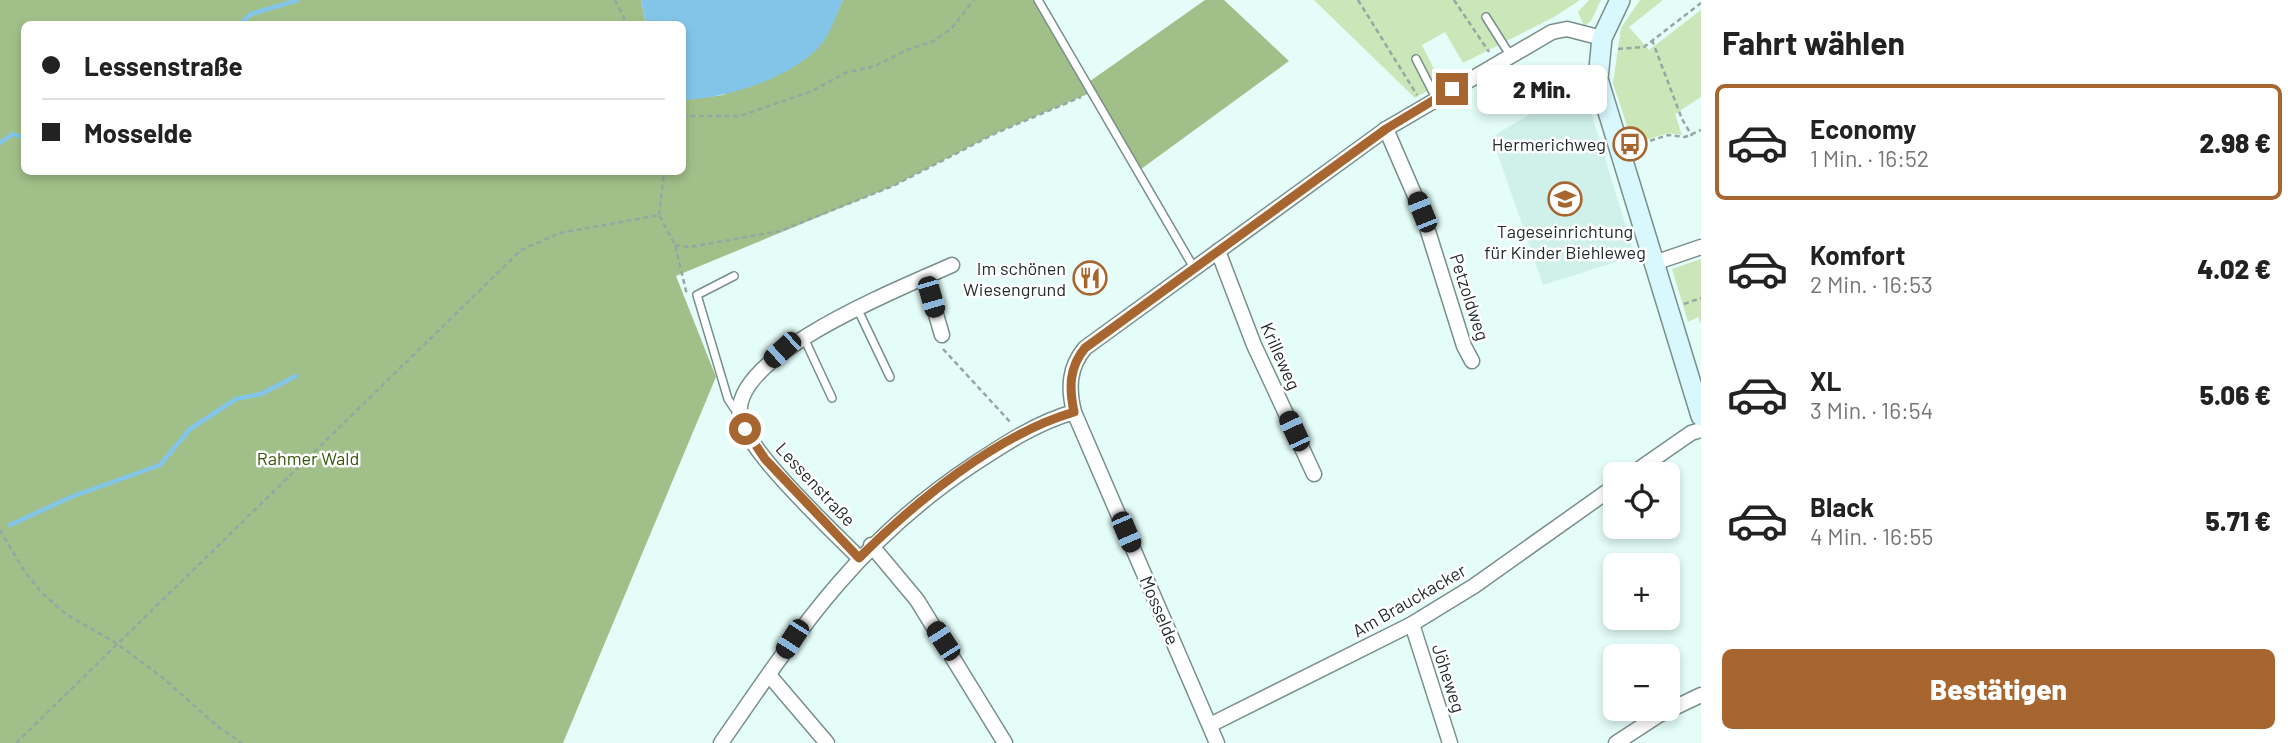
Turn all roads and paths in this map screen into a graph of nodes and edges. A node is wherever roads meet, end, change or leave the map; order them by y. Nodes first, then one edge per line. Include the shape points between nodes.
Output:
1 (615, 0) edge
2 (974, 0) edge
3 (1038, 0) edge
4 (1358, 0) edge
5 (1454, 0) edge
6 (1620, 0) edge
7 (1701, 4) edge
8 (1486, 17) dead end
9 (625, 21) edge
10 (1652, 40) junction
11 (1612, 44) junction
12 (1627, 48) junction
13 (1510, 55) junction
14 (1416, 59) dead end
15 (1496, 63) junction
16 (1091, 92) junction
17 (1431, 102) junction
18 (686, 117) edge
19 (1386, 129) junction
20 (1701, 130) edge
21 (1692, 135) junction
22 (1630, 147) dead end
23 (664, 175) edge
24 (659, 215) junction
25 (1701, 247) edge
26 (1218, 251) junction
27 (1654, 264) junction
28 (952, 265) dead end
29 (1194, 268) junction
30 (734, 276) dead end
31 (925, 277) junction
32 (1700, 300) edge
33 (1680, 305) dead end
34 (858, 310) junction
35 (942, 335) joint
36 (804, 338) junction
37 (1472, 361) dead end
38 (890, 377) dead end
39 (832, 398) dead end
40 (1074, 412) junction
41 (1701, 416) edge
42 (740, 417) junction
43 (1701, 430) edge
44 (1021, 435) junction
45 (1649, 462) edge
46 (1314, 474) dead end
47 (1603, 495) edge
48 (0, 530) edge
49 (872, 545) junction
50 (859, 558) junction
51 (1412, 624) junction
52 (116, 643) junction
53 (769, 675) junction
54 (1701, 695) edge
55 (1210, 725) junction
56 (16, 743) edge
57 (242, 743) edge
58 (722, 743) edge
59 (827, 743) edge
60 (1005, 743) edge
61 (1217, 743) edge
62 (1450, 743) edge
63 (1616, 743) edge

1 - 9 path
2 - 18 path via 951,29 932,42 875,66 845,73 812,91 740,116
3 - 16 lane
4 - 17 path via 1412,90
5 - 15 path
6 - 11 street via 1608,19
7 - 10 path
8 - 13 lane
10 - 12 path via 1644,47
10 - 21 path
11 - 12 path
11 - 12 path
11 - 13 street, Mosselde via 1559,29
11 - 27 street via 1598,79
13 - 15 street, Mosselde
14 - 17 lane
15 - 17 street, Mosselde
16 - 24 path via 996,133 894,186 780,231 690,247 675,245
16 - 29 lane
17 - 19 street, Mosselde
19 - 26 street, Mosselde
19 - 37 street, Petzoldweg via 1422,212
20 - 21 path
21 - 22 path via 1668,135
23 - 24 path
24 - 52 path via 560,233 512,256
25 - 27 street
26 - 29 street, Mosselde
26 - 46 street, Krilleweg via 1254,345
27 - 41 street
28 - 31 street
29 - 40 street, Mosselde via 1077,357 1071,375
30 - 42 lane via 697,295 728,399
31 - 34 street
31 - 35 street
32 - 33 path
34 - 36 street
34 - 38 lane
35 - 44 path via 939,344
36 - 39 lane
36 - 42 street via 782,350 755,376 742,396
40 - 44 street
40 - 55 street, Mosselde
42 - 50 street, Lessenstraße via 765,459
43 - 45 street
44 - 49 street via 944,484
47 - 51 street, Am Brauckacker
48 - 52 path via 42,593 66,614
49 - 50 street
49 - 60 street via 917,600
50 - 53 street via 822,599
51 - 55 street, Am Brauckacker
51 - 62 street, Jöheweg
52 - 56 path
52 - 57 path
53 - 58 street
53 - 59 street
54 - 63 street via 1648,720
55 - 61 street, Mosselde

